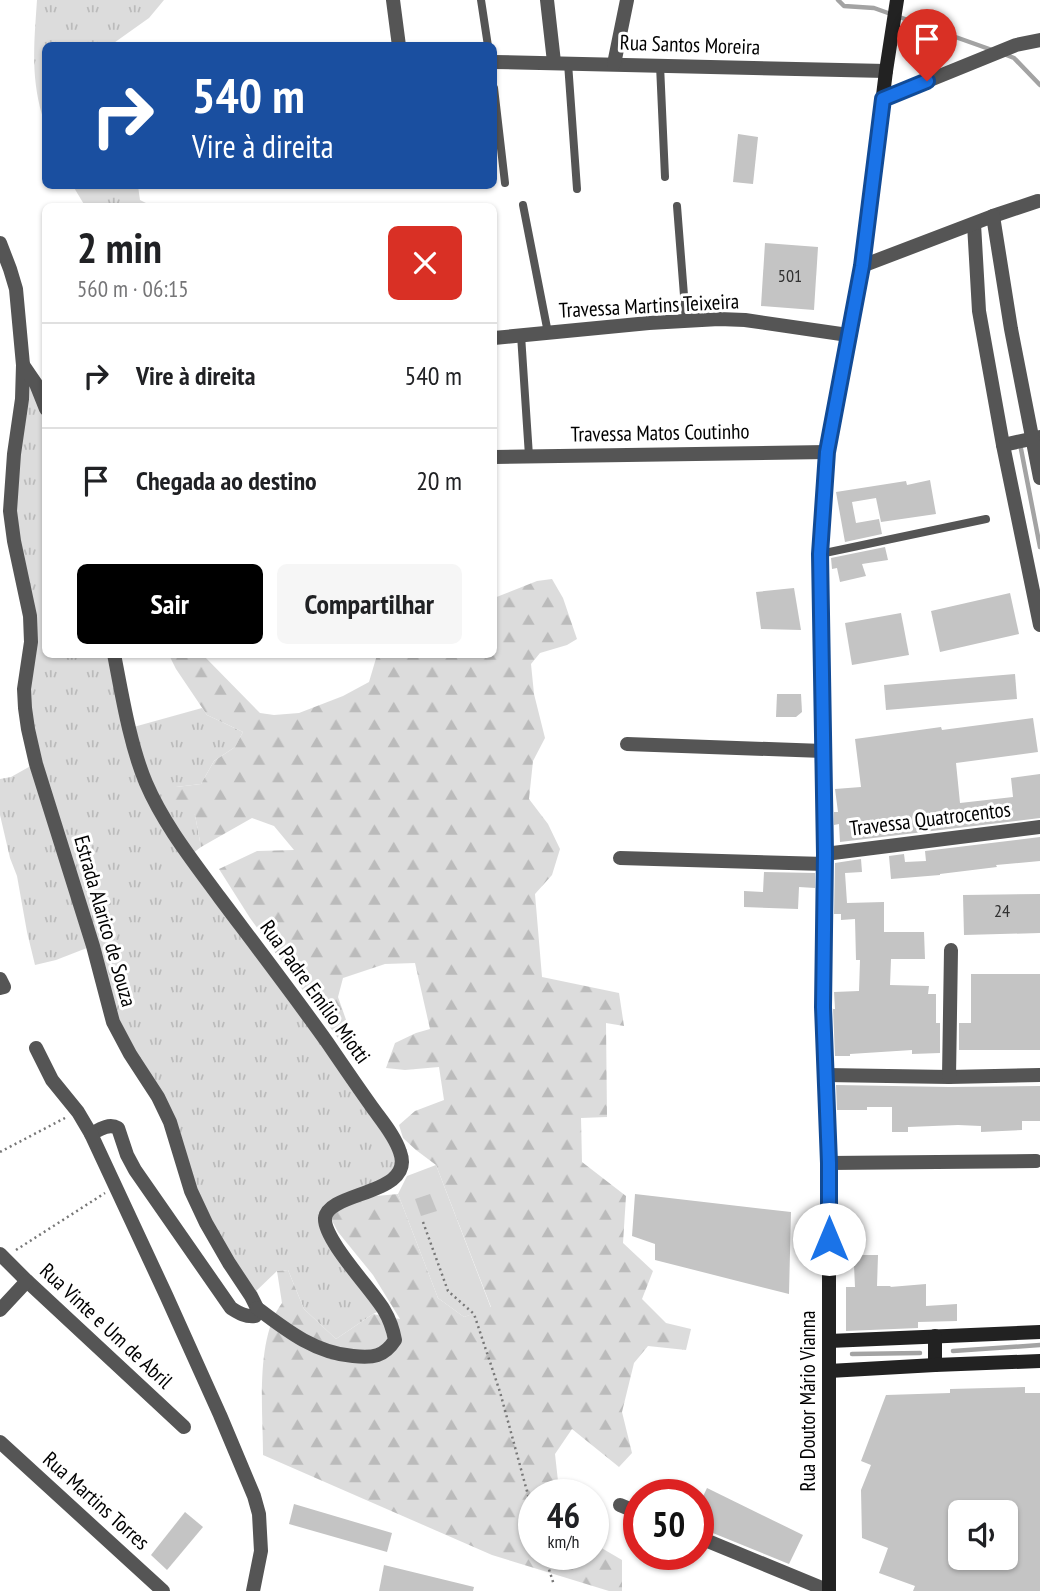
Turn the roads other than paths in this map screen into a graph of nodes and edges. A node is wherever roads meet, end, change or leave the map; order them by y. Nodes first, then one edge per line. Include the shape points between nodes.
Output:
1 (393, 0) edge
2 (481, 0) edge
3 (547, 0) edge
4 (627, 0) edge
5 (897, 0) edge
6 (1040, 40) edge
7 (398, 42) edge
8 (487, 42) edge
9 (497, 62) edge
10 (561, 63) junction
11 (614, 64) junction
12 (660, 65) junction
13 (886, 71) junction
14 (883, 99) junction
15 (497, 114) edge
16 (665, 177) dead end
17 (505, 183) dead end
18 (576, 189) dead end
19 (1038, 201) edge
20 (523, 205) dead end
21 (677, 206) dead end
22 (993, 216) junction
23 (974, 224) junction
24 (0, 243) edge
25 (862, 266) junction
26 (686, 321) junction
27 (548, 333) junction
28 (521, 335) junction
29 (848, 335) junction
30 (497, 338) edge
31 (23, 365) junction
32 (42, 399) edge
33 (1036, 438) edge
34 (1003, 445) junction
35 (827, 452) junction
36 (529, 456) junction
37 (497, 457) edge
38 (1040, 478) edge
39 (986, 519) dead end
40 (820, 554) junction
41 (1040, 625) edge
42 (115, 658) edge
43 (627, 744) dead end
44 (823, 751) junction
45 (1040, 827) edge
46 (620, 858) dead end
47 (825, 859) junction
48 (951, 950) dead end
49 (36, 1048) dead end
50 (826, 1075) junction
51 (1040, 1075) edge
52 (949, 1077) junction
53 (91, 1134) junction
54 (1036, 1161) dead end
55 (829, 1163) junction
56 (2, 1256) edge
57 (27, 1281) junction
58 (257, 1308) junction
59 (0, 1310) edge
60 (1040, 1332) edge
61 (935, 1336) junction
62 (829, 1341) junction
63 (1040, 1361) edge
64 (934, 1365) junction
65 (829, 1371) junction
66 (184, 1427) dead end
67 (0, 1442) edge
68 (620, 1505) dead end
69 (623, 1506) edge
70 (714, 1544) edge
71 (163, 1591) edge
72 (253, 1591) edge
73 (829, 1591) edge

1 - 7 street
2 - 8 lane
3 - 10 street
4 - 11 street
5 - 13 main road, Rua Doutor Mário Vianna
6 - 14 street via 1016,45
9 - 10 street, Rua Santos Moreira
10 - 11 street, Rua Santos Moreira
10 - 18 lane
11 - 12 street, Rua Santos Moreira
12 - 13 street, Rua Santos Moreira
12 - 16 lane
13 - 14 main road, Rua Doutor Mário Vianna
14 - 25 main road, Rua Doutor Mário Vianna
15 - 17 lane
19 - 22 street
20 - 27 lane
21 - 26 lane
22 - 23 street
22 - 33 street
23 - 25 street
23 - 34 street via 979,311
24 - 31 street, Estrada Alarico de Souza via 16,289
25 - 29 main road, Rua Doutor Mário Vianna
26 - 27 street, Travessa Martins Teixeira
26 - 29 street, Travessa Martins Teixeira via 745,320
27 - 28 street, Travessa Martins Teixeira
28 - 30 street, Travessa Martins Teixeira
28 - 36 lane
29 - 35 main road, Rua Doutor Mário Vianna
31 - 32 street
31 - 58 street, Estrada Alarico de Souza via 10,511 30,616 32,642 24,689 27,729 113,1022 170,1122 206,1223
33 - 34 street
33 - 38 street
34 - 41 street
35 - 36 street, Travessa Matos Coutinho
35 - 40 main road, Rua Doutor Mário Vianna
36 - 37 street, Travessa Matos Coutinho
39 - 40 lane
40 - 44 main road, Rua Doutor Mário Vianna
42 - 58 street, Rua Padre Emílio Miotti via 137,757 151,795 188,856 310,1019 402,1156 391,1180 329,1208 325,1221 384,1309 395,1339 389,1348 369,1358 340,1355 310,1345
43 - 44 street
44 - 47 main road, Rua Doutor Mário Vianna
45 - 47 street, Travessa Quatrocentos
46 - 47 street, Travessa Quatrocentos
47 - 50 main road, Rua Doutor Mário Vianna
48 - 52 street
49 - 53 street via 52,1080
50 - 52 street
50 - 55 main road, Rua Doutor Mário Vianna
51 - 52 street
53 - 58 street via 107,1126 118,1128 131,1164 231,1308 248,1317 255,1316
53 - 72 street via 254,1496 261,1551
54 - 55 street
55 - 62 main road, Rua Doutor Mário Vianna
56 - 57 street, Rua Vinte e Um de Abril
57 - 59 street
57 - 66 street, Rua Vinte e Um de Abril
60 - 61 main road
61 - 62 main road
61 - 64 main road
62 - 65 main road, Rua Doutor Mário Vianna
63 - 64 main road
64 - 65 main road
65 - 73 main road, Rua Doutor Mário Vianna
67 - 71 street, Rua Martins Torres
68 - 69 street
70 - 73 street

